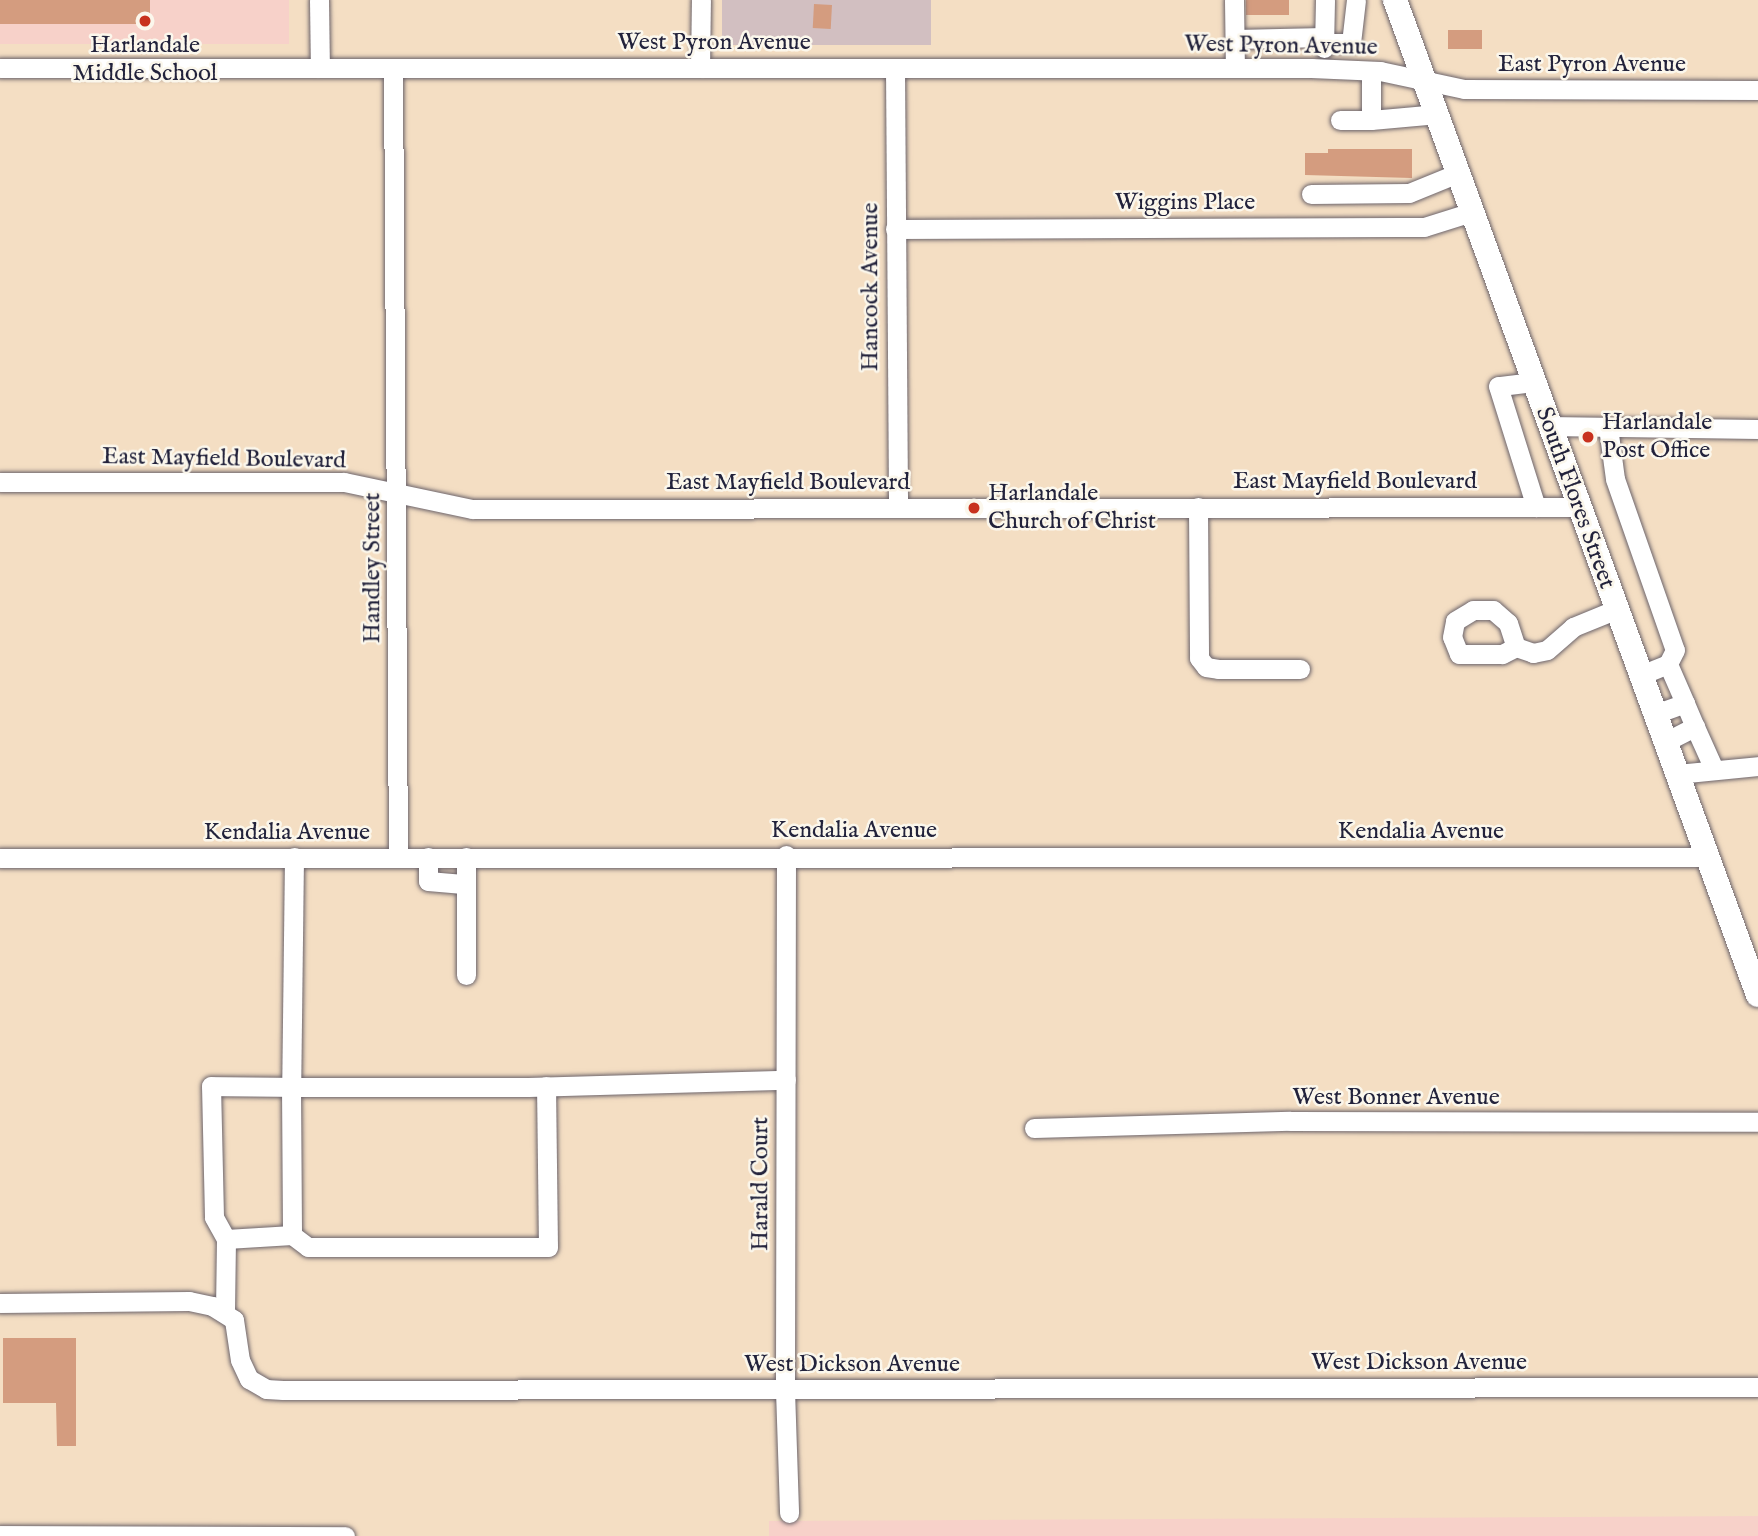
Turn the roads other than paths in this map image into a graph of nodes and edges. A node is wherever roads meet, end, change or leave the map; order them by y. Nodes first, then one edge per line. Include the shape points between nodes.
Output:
1 (319, 0) edge
2 (701, 0) edge
3 (1234, 0) edge
4 (1325, 0) edge
5 (1356, 0) edge
6 (1395, 0) edge
7 (1235, 38) junction
8 (1324, 40) junction
9 (0, 68) edge
10 (320, 68) junction
11 (393, 68) junction
12 (700, 68) junction
13 (895, 68) junction
14 (1235, 68) junction
15 (1324, 68) junction
16 (1371, 71) junction
17 (1427, 81) junction
18 (1758, 90) edge
19 (1438, 114) junction
20 (1340, 120) dead end
21 (1371, 120) junction
22 (1458, 173) junction
23 (1383, 193) junction
24 (1311, 194) dead end
25 (1472, 212) junction
26 (1383, 227) junction
27 (895, 229) junction
28 (1532, 382) junction
29 (1548, 426) junction
30 (1608, 427) junction
31 (1758, 429) edge
32 (0, 482) edge
33 (397, 495) junction
34 (898, 506) junction
35 (1198, 507) junction
36 (1536, 507) junction
37 (1579, 507) junction
38 (1617, 609) junction
39 (1516, 646) dead end
40 (1668, 664) junction
41 (1300, 669) dead end
42 (1641, 675) junction
43 (1685, 703) junction
44 (1655, 714) junction
45 (1695, 727) junction
46 (1665, 742) junction
47 (1758, 766) edge
48 (1713, 767) junction
49 (1677, 774) junction
50 (786, 855) junction
51 (466, 857) junction
52 (1707, 857) junction
53 (0, 858) edge
54 (294, 858) junction
55 (398, 858) junction
56 (428, 858) junction
57 (466, 884) junction
58 (466, 975) dead end
59 (1757, 988) edge
60 (786, 1080) junction
61 (546, 1086) junction
62 (291, 1087) junction
63 (1758, 1122) edge
64 (1034, 1128) dead end
65 (292, 1235) junction
66 (226, 1239) junction
67 (0, 1303) edge
68 (225, 1311) junction
69 (1758, 1387) edge
70 (785, 1390) junction
71 (789, 1513) dead end
72 (0, 1535) edge
73 (345, 1536) edge

1 - 10 street
2 - 12 street
3 - 7 street
4 - 8 street
5 - 8 street via 1352,43
6 - 17 main road, South Flores Street
7 - 8 street
7 - 14 street
8 - 15 street
9 - 10 street, West Pyron Avenue
10 - 11 street, West Pyron Avenue
11 - 12 street, West Pyron Avenue
11 - 33 street, Handley Street
12 - 13 street, West Pyron Avenue
13 - 14 street, West Pyron Avenue
13 - 27 street, Hancock Avenue
14 - 15 street, West Pyron Avenue
15 - 16 street, West Pyron Avenue
16 - 17 street, West Pyron Avenue
16 - 21 street
17 - 18 street, East Pyron Avenue via 1464,89
17 - 19 main road, South Flores Street
19 - 21 street
19 - 22 main road, South Flores Street
20 - 21 street
22 - 23 street via 1409,193
22 - 25 main road, South Flores Street
23 - 24 street
23 - 26 street
25 - 26 street, Wiggins Place via 1424,227
25 - 28 main road, South Flores Street
26 - 27 street, Wiggins Place
27 - 34 street, Hancock Avenue
28 - 29 main road, South Flores Street
28 - 36 street via 1498,386
29 - 30 street
29 - 37 main road, South Flores Street
30 - 31 street
30 - 40 street via 1615,479 1675,650
32 - 33 street, East Mayfield Boulevard via 344,482
33 - 34 street, East Mayfield Boulevard via 472,509
33 - 55 street, Handley Street
34 - 35 street, East Mayfield Boulevard
35 - 36 street, East Mayfield Boulevard
35 - 41 street via 1199,659 1206,667 1218,669
36 - 37 street, East Mayfield Boulevard
37 - 38 main road, South Flores Street
38 - 39 street via 1573,627 1547,650 1533,653
38 - 42 main road, South Flores Street
40 - 42 street
40 - 43 street
42 - 44 main road, South Flores Street
43 - 44 street
43 - 45 street
44 - 46 main road, South Flores Street
45 - 46 street
45 - 48 street
46 - 49 main road, South Flores Street
47 - 48 street
48 - 49 street
49 - 52 main road, South Flores Street
50 - 51 street, Kendalia Avenue
50 - 52 street, Kendalia Avenue
50 - 60 street, Harald Court
51 - 56 street, Kendalia Avenue
51 - 57 street
52 - 59 main road, South Flores Street
53 - 54 street, Kendalia Avenue
54 - 55 street, Kendalia Avenue
54 - 62 street
55 - 56 street, Kendalia Avenue
56 - 57 street via 428,881
57 - 58 street
60 - 61 street
60 - 70 street, Harald Court
61 - 62 street
61 - 65 street via 548,1247 307,1247
62 - 65 street
62 - 66 street via 211,1086 214,1217
63 - 64 street, West Bonner Avenue via 1290,1121
65 - 66 street
66 - 68 street
67 - 68 street via 189,1301
68 - 70 street, West Dickson Avenue via 234,1320 243,1371 266,1389
69 - 70 street, West Dickson Avenue
70 - 71 street, Harald Court
72 - 73 street

